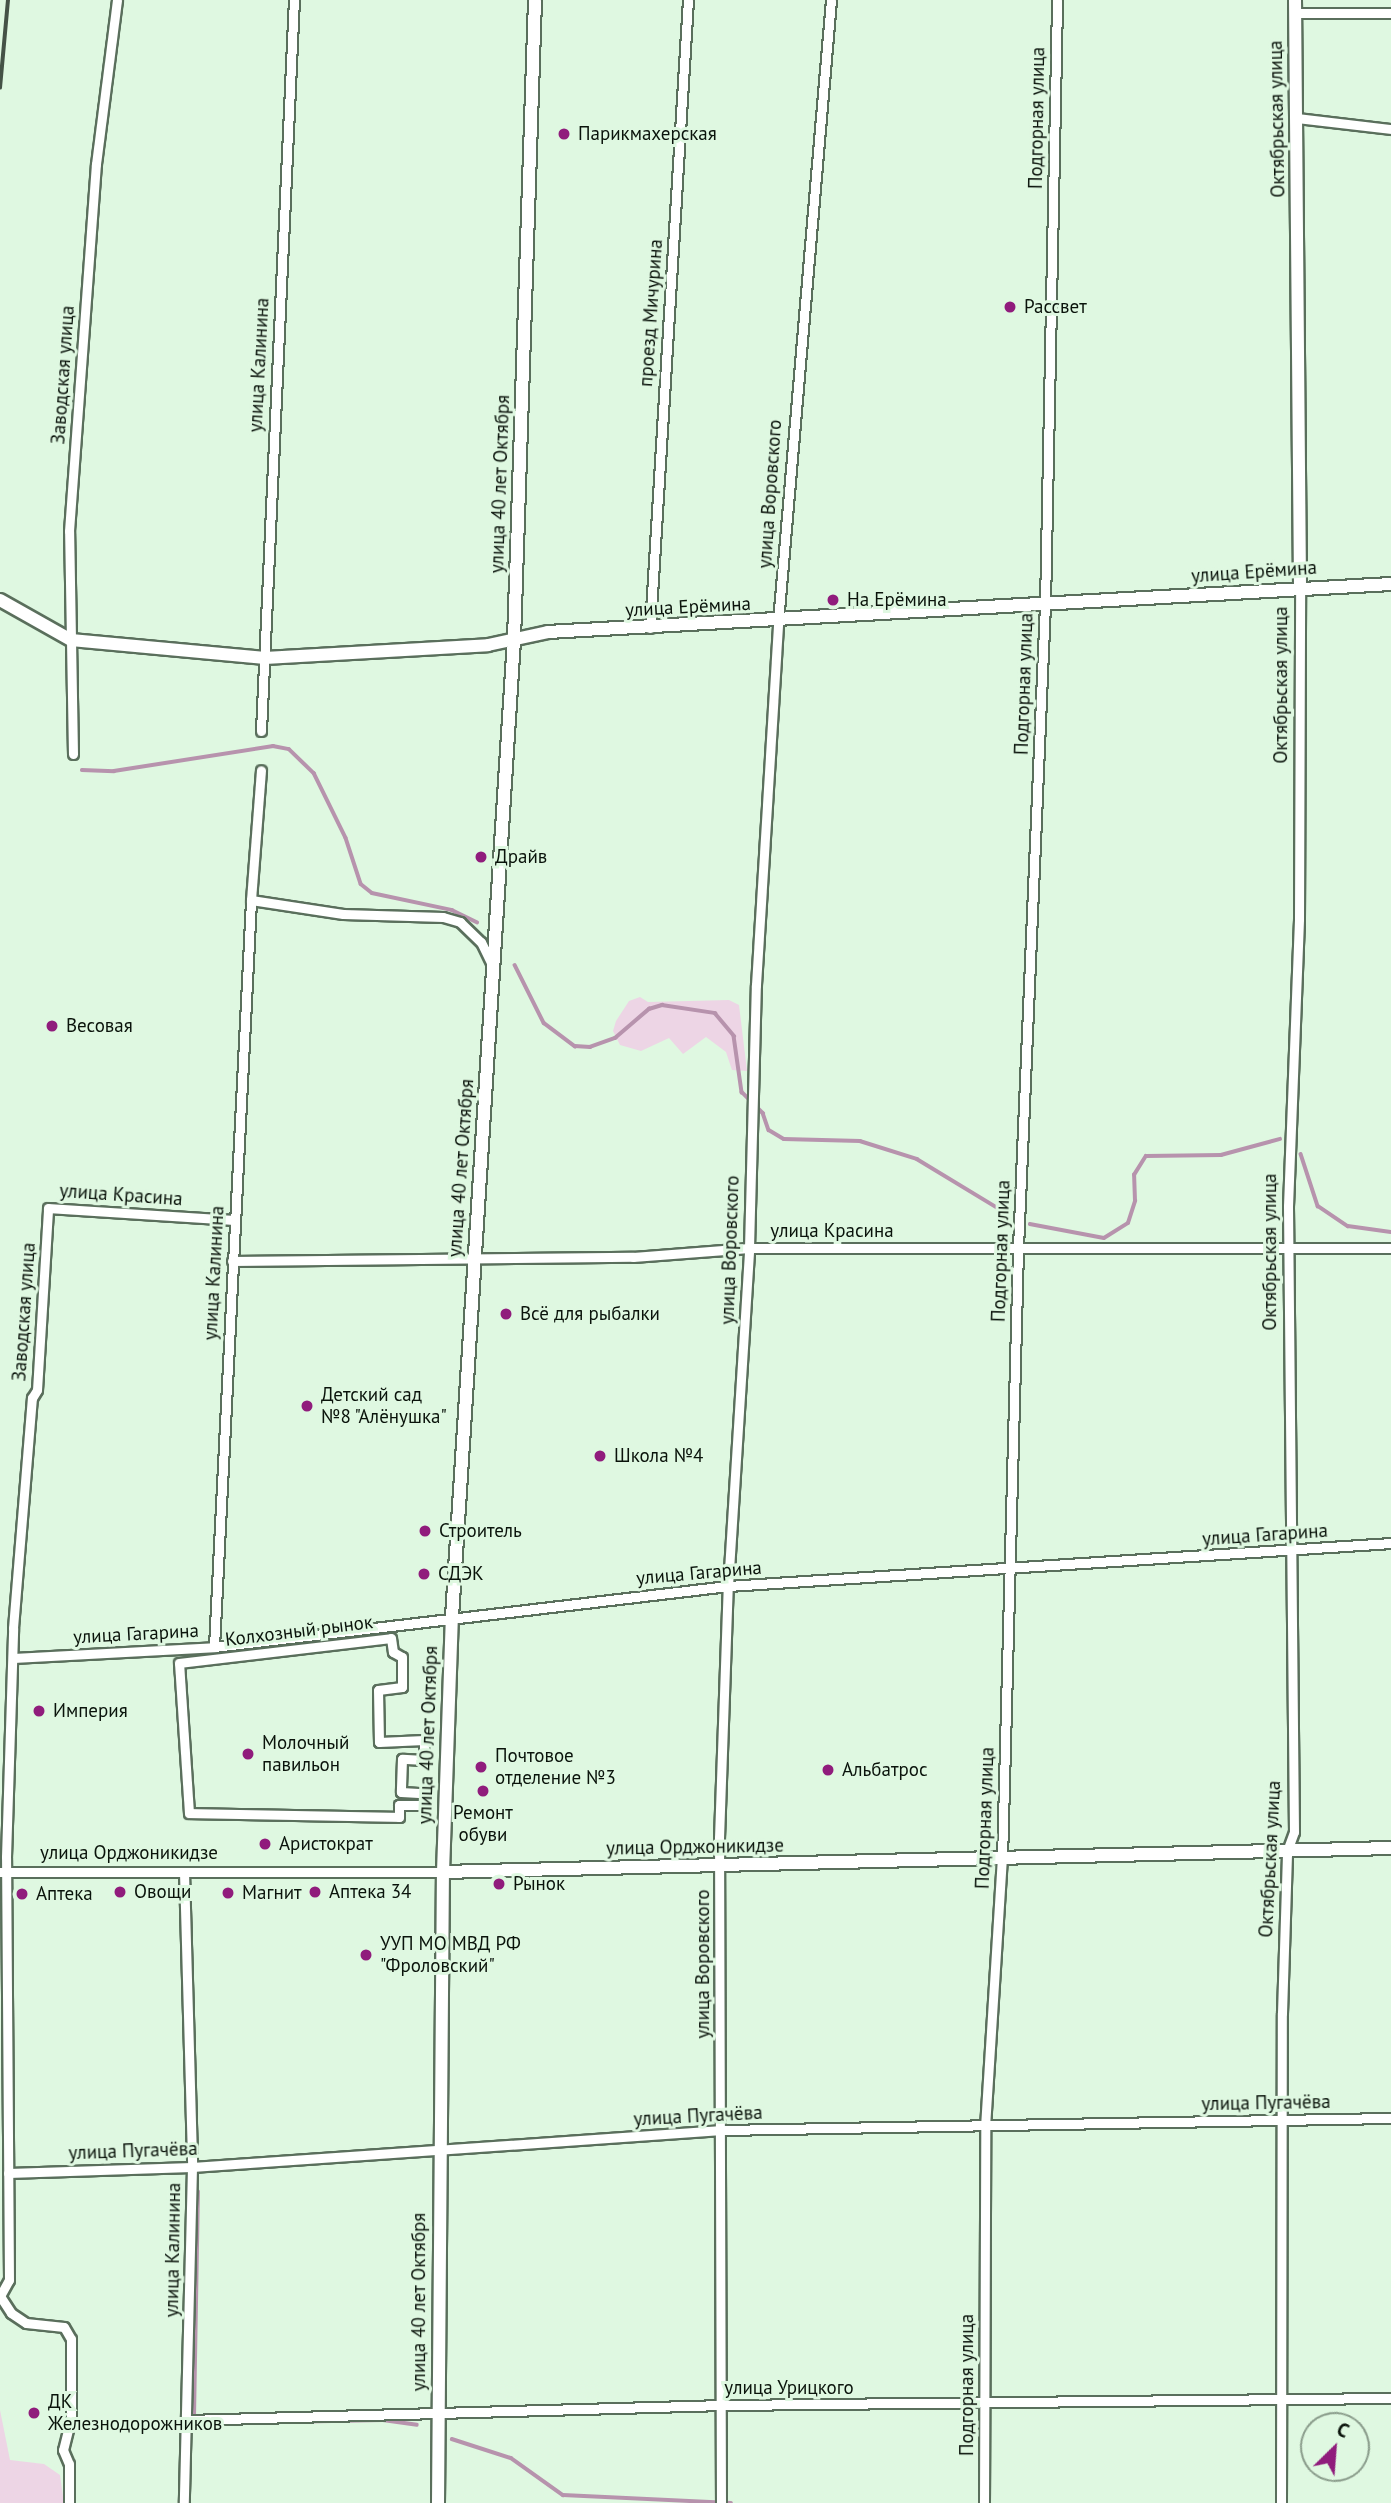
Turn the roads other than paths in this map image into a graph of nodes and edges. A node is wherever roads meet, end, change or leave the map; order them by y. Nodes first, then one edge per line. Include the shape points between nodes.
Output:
1 (117, 0) edge
2 (294, 0) edge
3 (535, 0) edge
4 (688, 0) edge
5 (831, 0) edge
6 (1057, 0) edge
7 (1295, 6) edge
8 (1391, 13) edge
9 (1297, 118) junction
10 (1391, 129) edge
11 (1391, 584) edge
12 (1300, 589) junction
13 (0, 600) edge
14 (1045, 606) junction
15 (778, 622) junction
16 (650, 628) junction
17 (71, 640) junction
18 (514, 640) junction
19 (265, 658) junction
20 (261, 731) dead end
21 (73, 754) dead end
22 (261, 770) dead end
23 (251, 900) junction
24 (494, 969) junction
25 (48, 1208) joint
26 (234, 1220) junction
27 (1288, 1245) junction
28 (749, 1248) junction
29 (1018, 1248) junction
30 (1391, 1248) edge
31 (475, 1257) junction
32 (232, 1261) junction
33 (1391, 1543) edge
34 (1293, 1551) junction
35 (1008, 1569) junction
36 (728, 1586) junction
37 (452, 1617) junction
38 (214, 1647) junction
39 (13, 1658) junction
40 (423, 1793) joint
41 (1391, 1848) edge
42 (1287, 1851) junction
43 (1002, 1860) junction
44 (720, 1866) junction
45 (3, 1872) edge
46 (184, 1872) junction
47 (443, 1872) junction
48 (1391, 2118) edge
49 (1282, 2120) junction
50 (985, 2127) junction
51 (722, 2130) junction
52 (439, 2152) junction
53 (191, 2167) junction
54 (8, 2173) junction
55 (0, 2296) edge
56 (1391, 2398) edge
57 (1281, 2399) junction
58 (724, 2405) junction
59 (984, 2405) junction
60 (438, 2414) junction
61 (187, 2420) junction
62 (69, 2503) edge
63 (184, 2503) edge
64 (438, 2503) edge
65 (721, 2503) edge
66 (984, 2503) edge
67 (1282, 2503) edge

1 - 17 street, Заводская улица via 96,164 69,531
2 - 19 street, улица Калинина
3 - 18 street, улица 40 лет Октября
4 - 16 street, проезд Мичурина
5 - 15 street, улица Воровского
6 - 14 street, Подгорная улица
7 - 8 street
7 - 9 street, Октябрьская улица
9 - 10 street
9 - 12 street, Октябрьская улица
11 - 12 street, улица Ерёмина
12 - 14 street, улица Ерёмина
12 - 27 street, Октябрьская улица via 1299,919
13 - 17 street, улица Ерёмина
14 - 15 street, улица Ерёмина
14 - 29 street, Подгорная улица
15 - 16 street, улица Ерёмина
15 - 28 street, улица Воровского via 756,985
16 - 18 street, улица Ерёмина via 548,632
17 - 19 street, улица Ерёмина
17 - 21 street, Заводская улица
18 - 19 street, улица Ерёмина
18 - 24 street, улица 40 лет Октября
19 - 20 street, улица Калинина
22 - 23 street, улица Калинина
23 - 24 street via 343,914 460,922 481,942
23 - 26 street, улица Калинина
24 - 31 street, улица 40 лет Октября
25 - 26 street, улица Красина
25 - 39 street, Заводская улица
26 - 32 street, улица Калинина
27 - 29 street, улица Красина
27 - 30 street, улица Красина
27 - 34 street, Октябрьская улица
28 - 29 street, улица Красина
28 - 31 street, улица Красина via 633,1257
28 - 36 street, улица Воровского
29 - 35 street, Подгорная улица
31 - 32 street, улица Красина
31 - 37 street, улица 40 лет Октября
32 - 38 street, улица Калинина
33 - 34 street, улица Гагарина
34 - 35 street, улица Гагарина
34 - 42 street, Октябрьская улица via 1294,1832
35 - 36 street, улица Гагарина
35 - 43 street, Подгорная улица
36 - 37 street, улица Гагарина
36 - 44 street, улица Воровского
37 - 38 street, улица Гагарина
37 - 47 street, улица 40 лет Октября
38 - 39 street, улица Гагарина
39 - 45 street, Заводская улица
40 - 40 street, Колхозный рынок via 422,1805 400,1805 399,1816 188,1813 179,1663 391,1638 393,1652 402,1657 402,1687 378,1690 379,1742 424,1740 424,1760 402,1759 401,1792
41 - 42 street, улица Орджоникидзе
42 - 43 street, улица Орджоникидзе
42 - 49 street, Октябрьская улица
43 - 44 street, улица Орджоникидзе
43 - 50 street, Подгорная улица
44 - 47 street, улица Орджоникидзе
44 - 51 street, улица Воровского
45 - 46 street, улица Орджоникидзе
45 - 54 street, Заводская улица
46 - 47 street, улица Орджоникидзе
46 - 53 street, улица Калинина
47 - 52 street, улица 40 лет Октября
48 - 49 street, улица Пугачёва
49 - 50 street, улица Пугачёва
49 - 57 street, Октябрьская улица
50 - 51 street, улица Пугачёва
50 - 59 street, Подгорная улица
51 - 52 street, улица Пугачёва
51 - 58 street, улица Воровского
52 - 53 street, улица Пугачёва
52 - 60 street, улица 40 лет Октября
53 - 54 street, улица Пугачёва
53 - 61 street, улица Калинина
54 - 55 street, Заводская улица via 9,2280
55 - 62 street, Заводская улица via 11,2313 26,2323 64,2327 71,2339 71,2418 63,2450 69,2464
56 - 57 street, улица Урицкого
57 - 59 street, улица Урицкого
57 - 67 street, Октябрьская улица
58 - 59 street, улица Урицкого
58 - 60 street, улица Урицкого
58 - 65 street, улица Воровского
59 - 66 street, Подгорная улица
60 - 61 street, улица Урицкого
60 - 64 street, улица 40 лет Октября
61 - 63 street, улица Калинина

